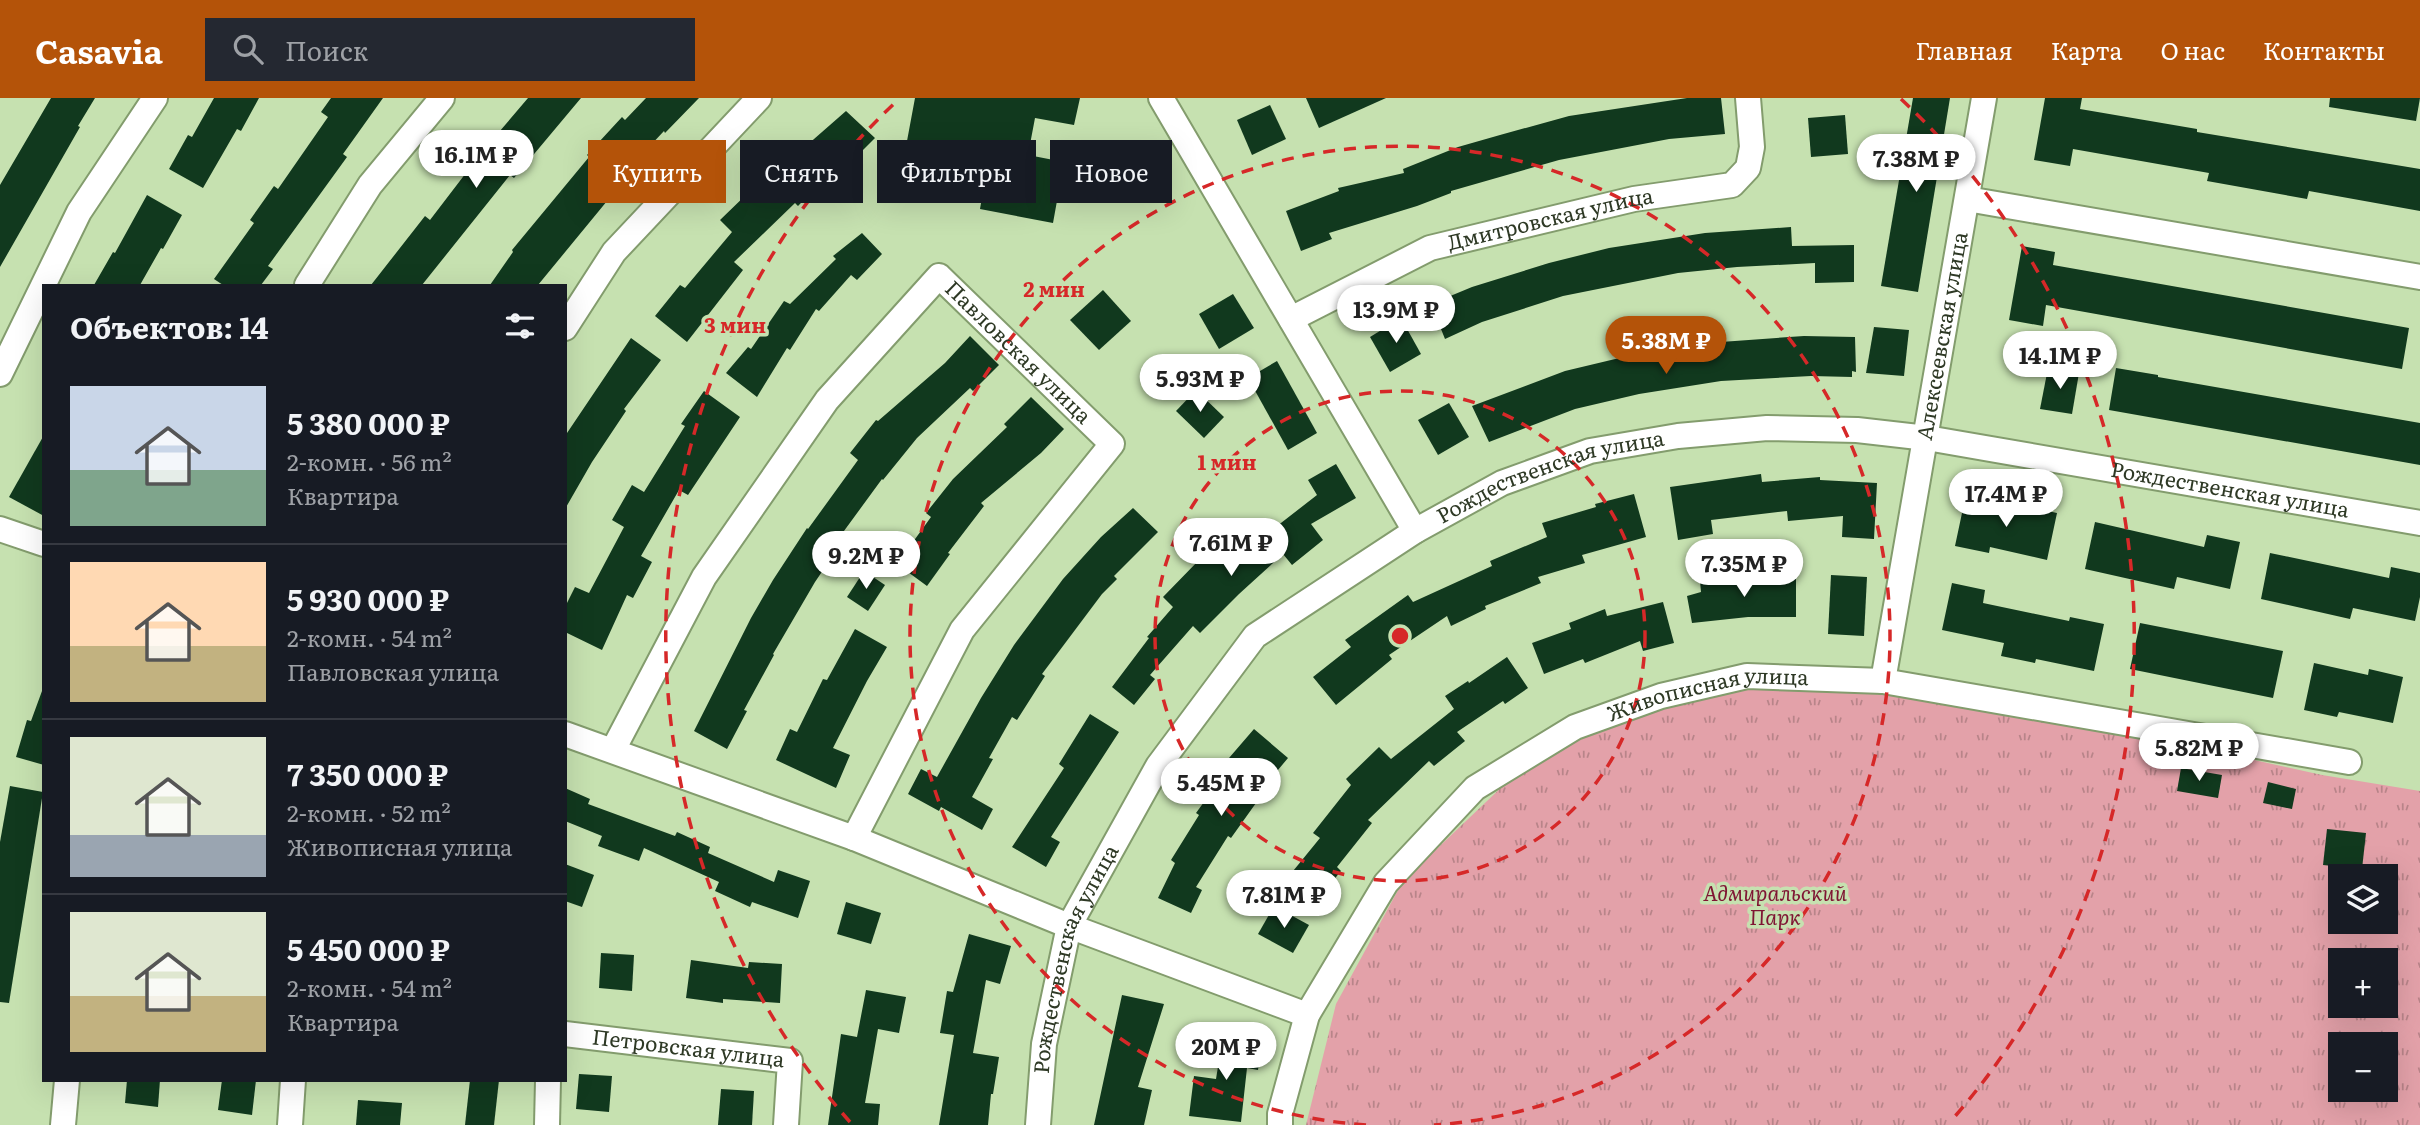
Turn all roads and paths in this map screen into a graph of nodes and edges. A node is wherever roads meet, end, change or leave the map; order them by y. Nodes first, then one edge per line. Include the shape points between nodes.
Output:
1 (155, 98) edge
2 (442, 98) edge
3 (759, 98) edge
4 (1748, 98) edge
5 (1984, 98) edge
6 (1172, 101) edge
7 (1967, 199) junction
8 (2420, 277) edge
9 (44, 284) edge
10 (308, 284) edge
11 (42, 288) edge
12 (1291, 318) junction
13 (567, 325) edge
14 (0, 374) edge
15 (1927, 438) junction
16 (2420, 523) edge
17 (0, 529) edge
18 (1415, 531) junction
19 (42, 543) edge
20 (1883, 681) junction
21 (567, 735) edge
22 (613, 750) junction
23 (2349, 762) dead end
24 (855, 838) junction
25 (1069, 926) junction
26 (1307, 1015) junction
27 (567, 1034) edge
28 (67, 1082) edge
29 (293, 1082) edge
30 (548, 1082) edge
31 (63, 1125) edge
32 (290, 1125) edge
33 (547, 1125) edge
34 (786, 1125) edge
35 (1038, 1125) edge
36 (1280, 1125) edge

1 - 9 street via 79,212
2 - 10 street via 370,185
3 - 13 street via 614,252
4 - 12 street, Дмитровская улица via 1752,147 1748,168 1732,185 1634,199 1430,248
5 - 7 street, Алексеевская улица
6 - 12 street
7 - 8 street
7 - 15 street, Алексеевская улица
11 - 14 street
12 - 18 street
15 - 16 street, Рождественская улица
15 - 18 street, Рождественская улица via 1857,430 1767,428 1678,436 1590,451 1502,483
15 - 20 street, Алексеевская улица
17 - 19 street
18 - 25 street, Рождественская улица via 1255,636 1158,766
20 - 23 street, Живописная улица
20 - 26 street, Живописная улица via 1747,676 1661,696 1575,727 1475,788 1386,883
21 - 22 street
22 - 24 street
22 - 24 street, Павловская улица via 712,566 827,400 939,276 1112,444 962,630
24 - 25 street
25 - 26 street
25 - 35 street, Рождественская улица via 1045,1044
26 - 36 street, Живописная улица
27 - 34 street, Петровская улица via 790,1061
28 - 31 street
29 - 32 street
30 - 33 street

